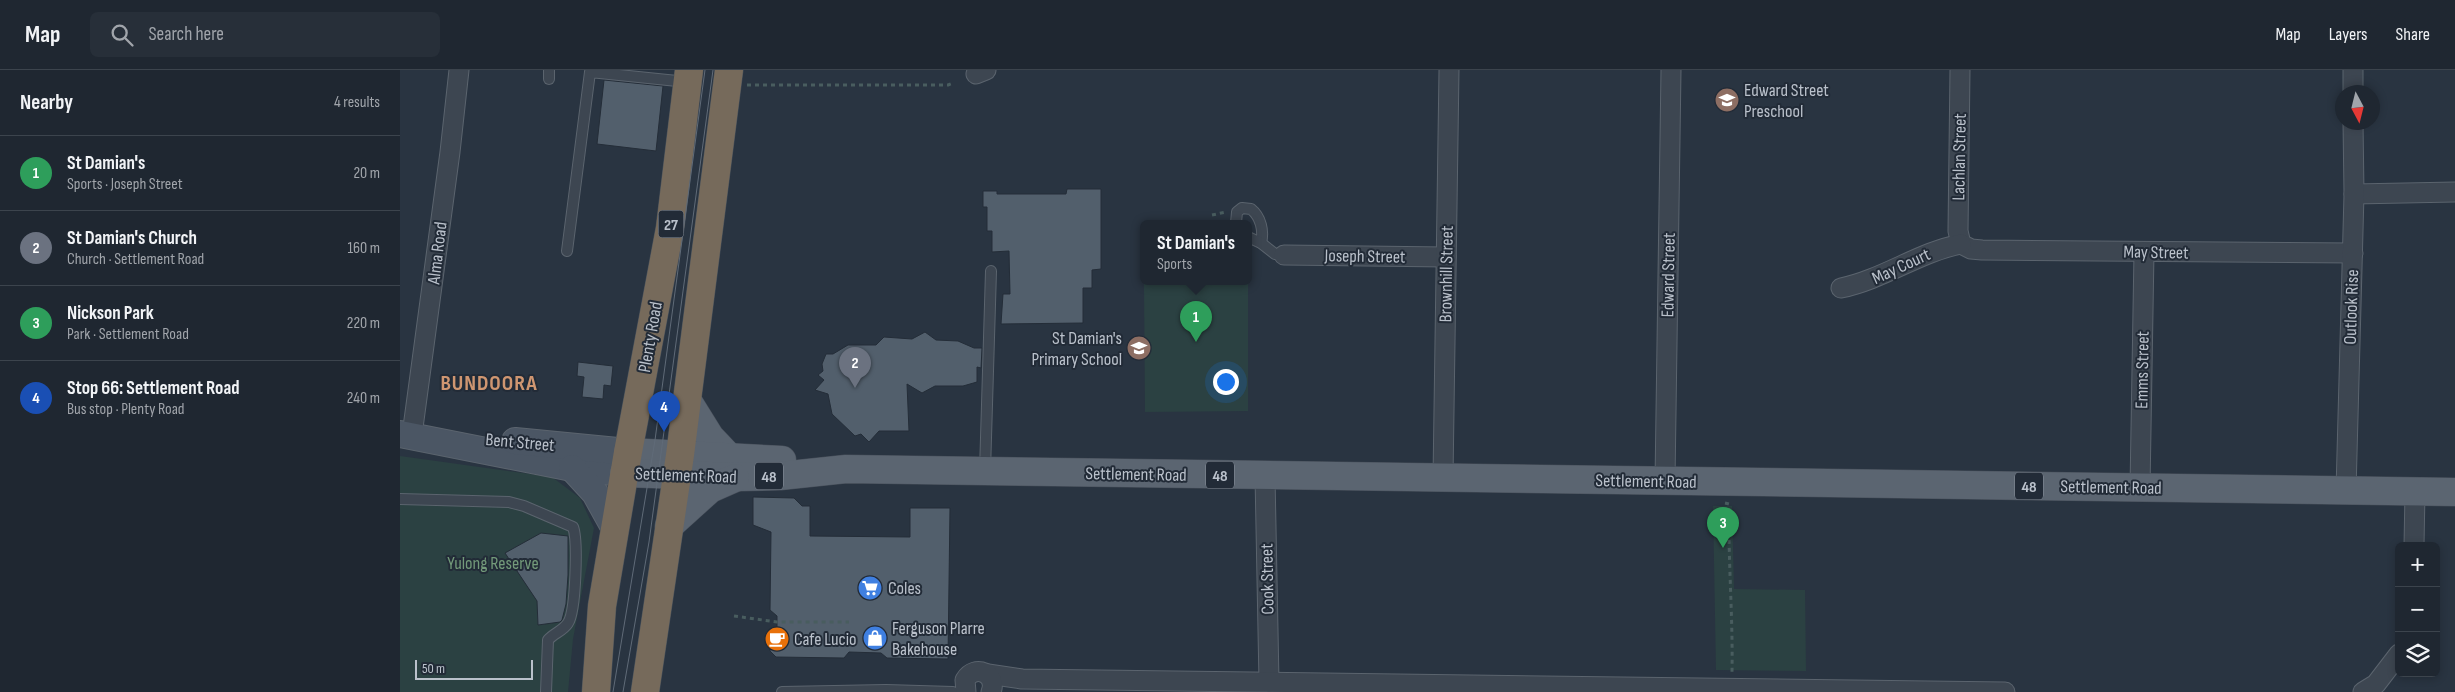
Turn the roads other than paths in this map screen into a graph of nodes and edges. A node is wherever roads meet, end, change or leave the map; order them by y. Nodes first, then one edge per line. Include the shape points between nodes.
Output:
1 (459, 70) edge
2 (1448, 70) edge
3 (1671, 70) edge
4 (1960, 70) edge
5 (2353, 70) edge
6 (688, 76) edge
7 (728, 77) edge
8 (2353, 85) edge
9 (2353, 130) edge
10 (2455, 192) edge
11 (2354, 194) junction
12 (1236, 220) edge
13 (1252, 239) edge
14 (1261, 243) junction
15 (1961, 244) junction
16 (567, 251) dead end
17 (2144, 252) junction
18 (2353, 253) junction
19 (1284, 256) joint
20 (1446, 257) junction
21 (991, 271) dead end
22 (1842, 288) dead end
23 (687, 400) junction
24 (406, 435) edge
25 (626, 462) junction
26 (678, 465) junction
27 (734, 467) junction
28 (572, 468) junction
29 (986, 472) junction
30 (1265, 476) junction
31 (1442, 478) junction
32 (1665, 481) junction
33 (2140, 488) junction
34 (2346, 491) junction
35 (2415, 492) junction
36 (2455, 492) edge
37 (400, 500) edge
38 (669, 526) junction
39 (614, 529) junction
40 (2414, 542) edge
41 (2395, 659) edge
42 (1269, 682) junction
43 (991, 684) edge
44 (1183, 687) edge
45 (1384, 688) edge
46 (1595, 689) edge
47 (957, 690) edge
48 (868, 691) edge
49 (1913, 691) edge
50 (546, 692) edge
51 (596, 692) edge
52 (645, 692) edge
53 (782, 692) edge
54 (2005, 692) edge
55 (2364, 692) edge

1 - 24 street, Alma Road
2 - 20 street, Brownhill Street
3 - 32 street, Edward Street
4 - 15 street, Lachlan Street via 1958,231
5 - 8 street
6 - 16 lane via 590,72
6 - 25 highway, Plenty Road / 27 via 670,228
7 - 23 highway, 27
9 - 11 street, Outlook Rise
10 - 11 street
11 - 18 street, Outlook Rise
12 - 14 lane via 1237,212 1242,208 1251,209 1260,223
13 - 14 lane
14 - 19 lane via 1275,254
15 - 17 street, May Street via 1982,250
15 - 22 street, May Court via 1927,253 1874,279
17 - 18 street, May Street
17 - 33 street, Emms Street
18 - 34 street, Outlook Rise
19 - 20 street, Joseph Street
20 - 31 street, Brownhill Street
21 - 29 lane
23 - 26 highway, 27
23 - 27 main road via 710,438
24 - 25 main road, Bent Street via 508,440
24 - 28 main road, Bent Street
25 - 26 main road, Settlement Road
25 - 28 main road, Bent Street
25 - 39 highway, Plenty Road / 27
26 - 27 main road, Settlement Road / 48
26 - 38 highway, 27
27 - 29 main road, Settlement Road / 48 via 773,458 838,469
27 - 38 main road
28 - 39 main road via 594,493
29 - 30 main road, Settlement Road / 48
30 - 31 main road, Settlement Road / 48
30 - 42 street, Cook Street
31 - 32 main road, Settlement Road / 48
32 - 33 main road, Settlement Road / 48
33 - 34 main road, Settlement Road / 48
34 - 35 main road, Settlement Road / 48
35 - 36 main road, Settlement Road / 48
35 - 40 street
37 - 50 lane via 509,502 573,527 576,544 572,614 567,626 548,640
38 - 52 highway, 27
39 - 51 highway, Plenty Road / 27 via 602,606
41 - 55 street via 2376,684
42 - 44 street
42 - 45 street
43 - 44 street via 1022,679
43 - 47 street via 974,671
45 - 46 street
46 - 49 street
47 - 48 lane
48 - 53 lane
49 - 54 street

